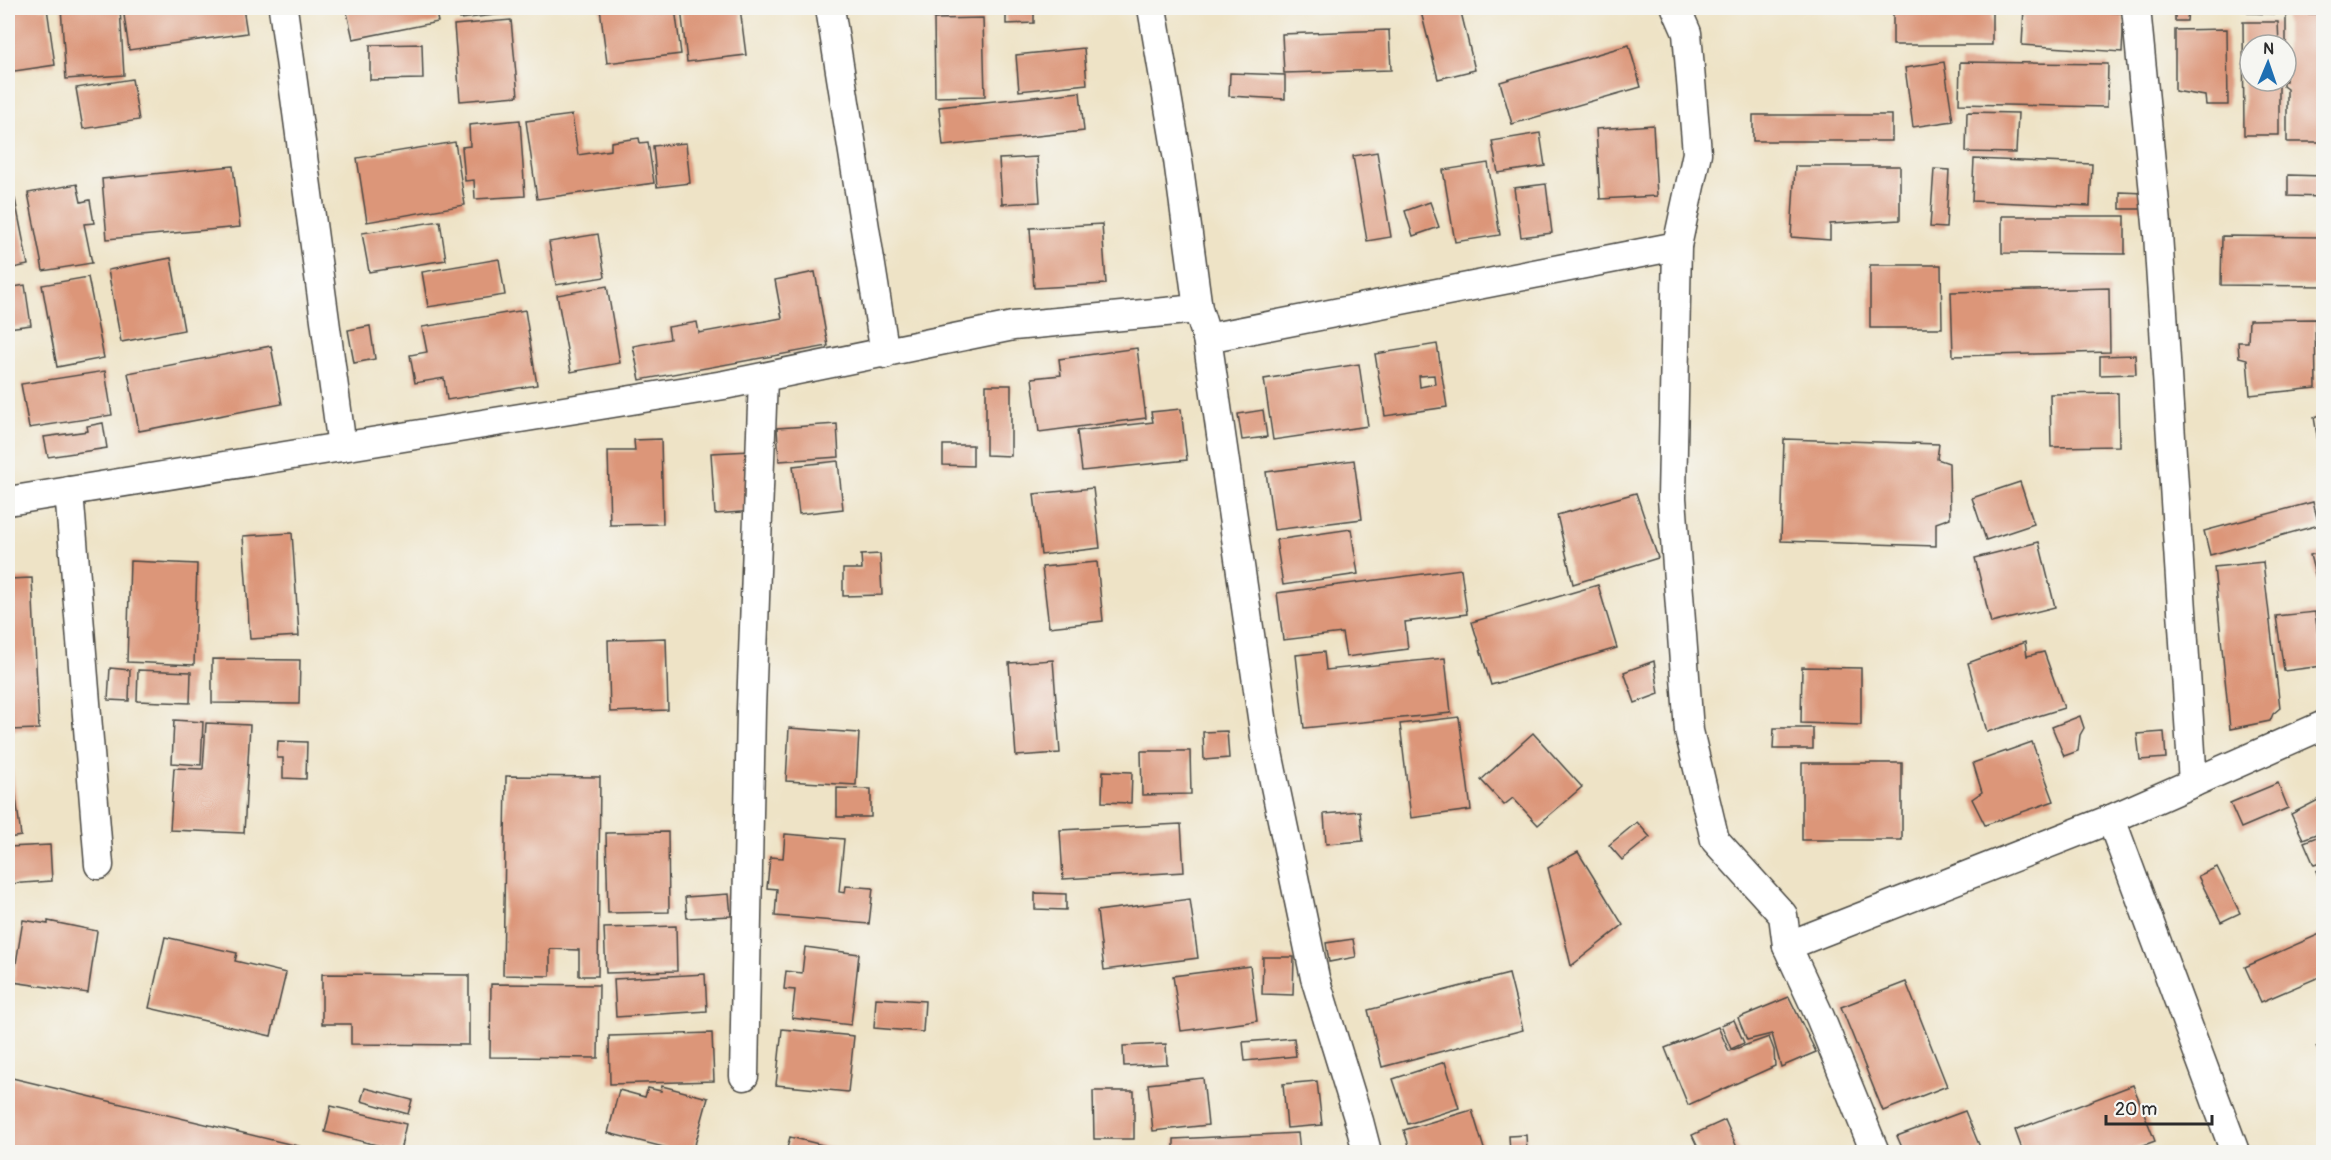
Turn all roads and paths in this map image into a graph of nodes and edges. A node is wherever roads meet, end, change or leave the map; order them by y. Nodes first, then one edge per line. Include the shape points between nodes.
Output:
1 (283, 8) edge
2 (830, 8) edge
3 (1152, 8) edge
4 (1676, 8) edge
5 (2136, 8) edge
6 (1677, 246) junction
7 (1198, 309) junction
8 (1207, 339) junction
9 (885, 354) junction
10 (763, 378) junction
11 (342, 447) junction
12 (69, 491) junction
13 (8, 501) edge
14 (2324, 725) edge
15 (2193, 783) junction
16 (2111, 819) junction
17 (99, 865) dead end
18 (1787, 946) junction
19 (744, 1076) dead end
20 (1366, 1152) edge
21 (1875, 1152) edge
22 (2235, 1152) edge

1 - 11 street
2 - 9 street
3 - 7 street
4 - 6 street via 1687,33 1696,153
5 - 15 street via 2158,234
6 - 8 street
6 - 18 street via 1672,498 1689,731 1715,840 1783,915
7 - 8 street
7 - 9 street via 1013,326
8 - 20 street via 1265,738 1315,978
9 - 10 street
10 - 11 street
10 - 19 street
11 - 12 street
12 - 13 street
12 - 17 street
14 - 15 street
15 - 16 street
16 - 18 street
16 - 22 street
18 - 21 street

